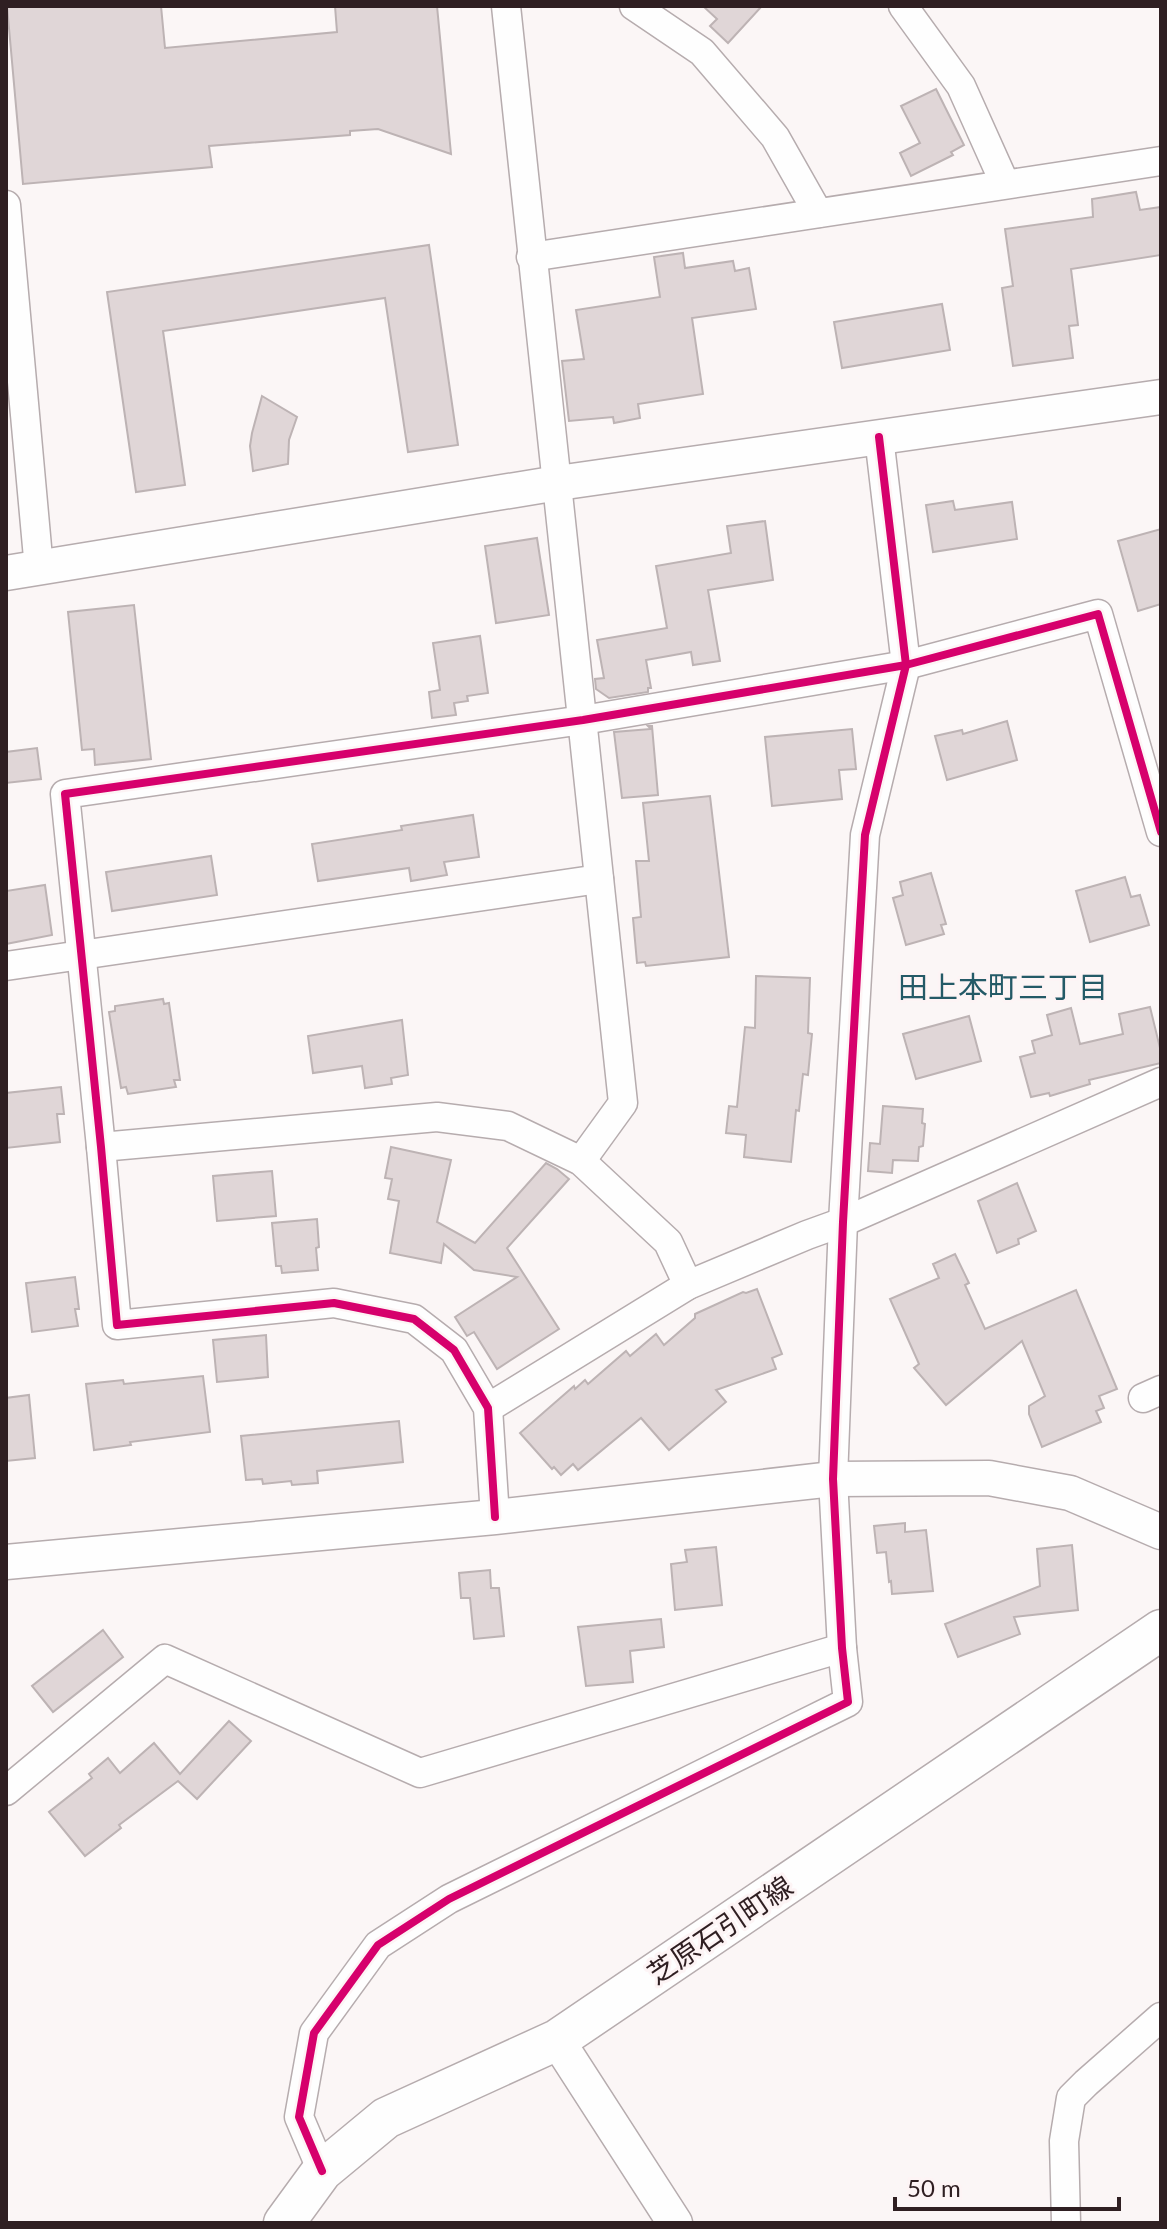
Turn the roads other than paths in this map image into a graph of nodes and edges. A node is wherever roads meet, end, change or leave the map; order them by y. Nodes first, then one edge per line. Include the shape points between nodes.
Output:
1 (506, 6) edge
2 (634, 6) edge
3 (903, 6) edge
4 (1161, 161) edge
5 (1005, 184) junction
6 (6, 205) edge
7 (818, 213) junction
8 (531, 257) junction
9 (1161, 397) edge
10 (879, 437) junction
11 (558, 483) junction
12 (39, 569) junction
13 (6, 573) edge
14 (906, 665) junction
15 (583, 720) junction
16 (1161, 832) edge
17 (599, 879) junction
18 (81, 956) junction
19 (6, 966) edge
20 (1161, 1082) edge
21 (101, 1147) junction
22 (581, 1161) junction
23 (843, 1222) junction
24 (688, 1285) junction
25 (488, 1408) junction
26 (833, 1479) junction
27 (495, 1517) junction
28 (1161, 1532) edge
29 (6, 1562) edge
30 (1161, 1630) edge
31 (842, 1648) junction
32 (6, 1791) edge
33 (1161, 2017) edge
34 (557, 2040) junction
35 (322, 2171) junction
36 (284, 2223) edge
37 (675, 2223) edge
38 (1066, 2223) edge

1 - 8 street
2 - 7 street via 702,52 775,137
3 - 5 street via 961,86
4 - 5 street
5 - 7 street
6 - 12 street
7 - 8 street
8 - 11 street
9 - 10 street
10 - 11 street
10 - 14 street
11 - 12 street
11 - 15 street
12 - 13 street
14 - 15 street
14 - 16 street via 1098,614
14 - 23 street via 865,835
15 - 17 street
15 - 18 street via 65,794
17 - 18 street
17 - 22 street via 623,1103
18 - 19 street
18 - 21 street
20 - 23 street
21 - 22 street via 437,1117 508,1126
21 - 25 street via 117,1325 334,1303 414,1319 454,1350
22 - 24 street via 668,1242
23 - 24 street
23 - 26 street
24 - 25 street
25 - 27 street
26 - 27 street
26 - 28 street via 989,1478 1070,1493
26 - 31 street
27 - 29 street
30 - 34 main road, 芝原石引町線
31 - 32 street via 420,1773 165,1659
31 - 35 street via 848,1702 449,1899 378,1945 314,2033 299,2117
33 - 38 street via 1071,2098 1064,2141
34 - 35 main road, 芝原石引町線 via 386,2118
34 - 37 street
35 - 36 main road, 芝原石引町線

